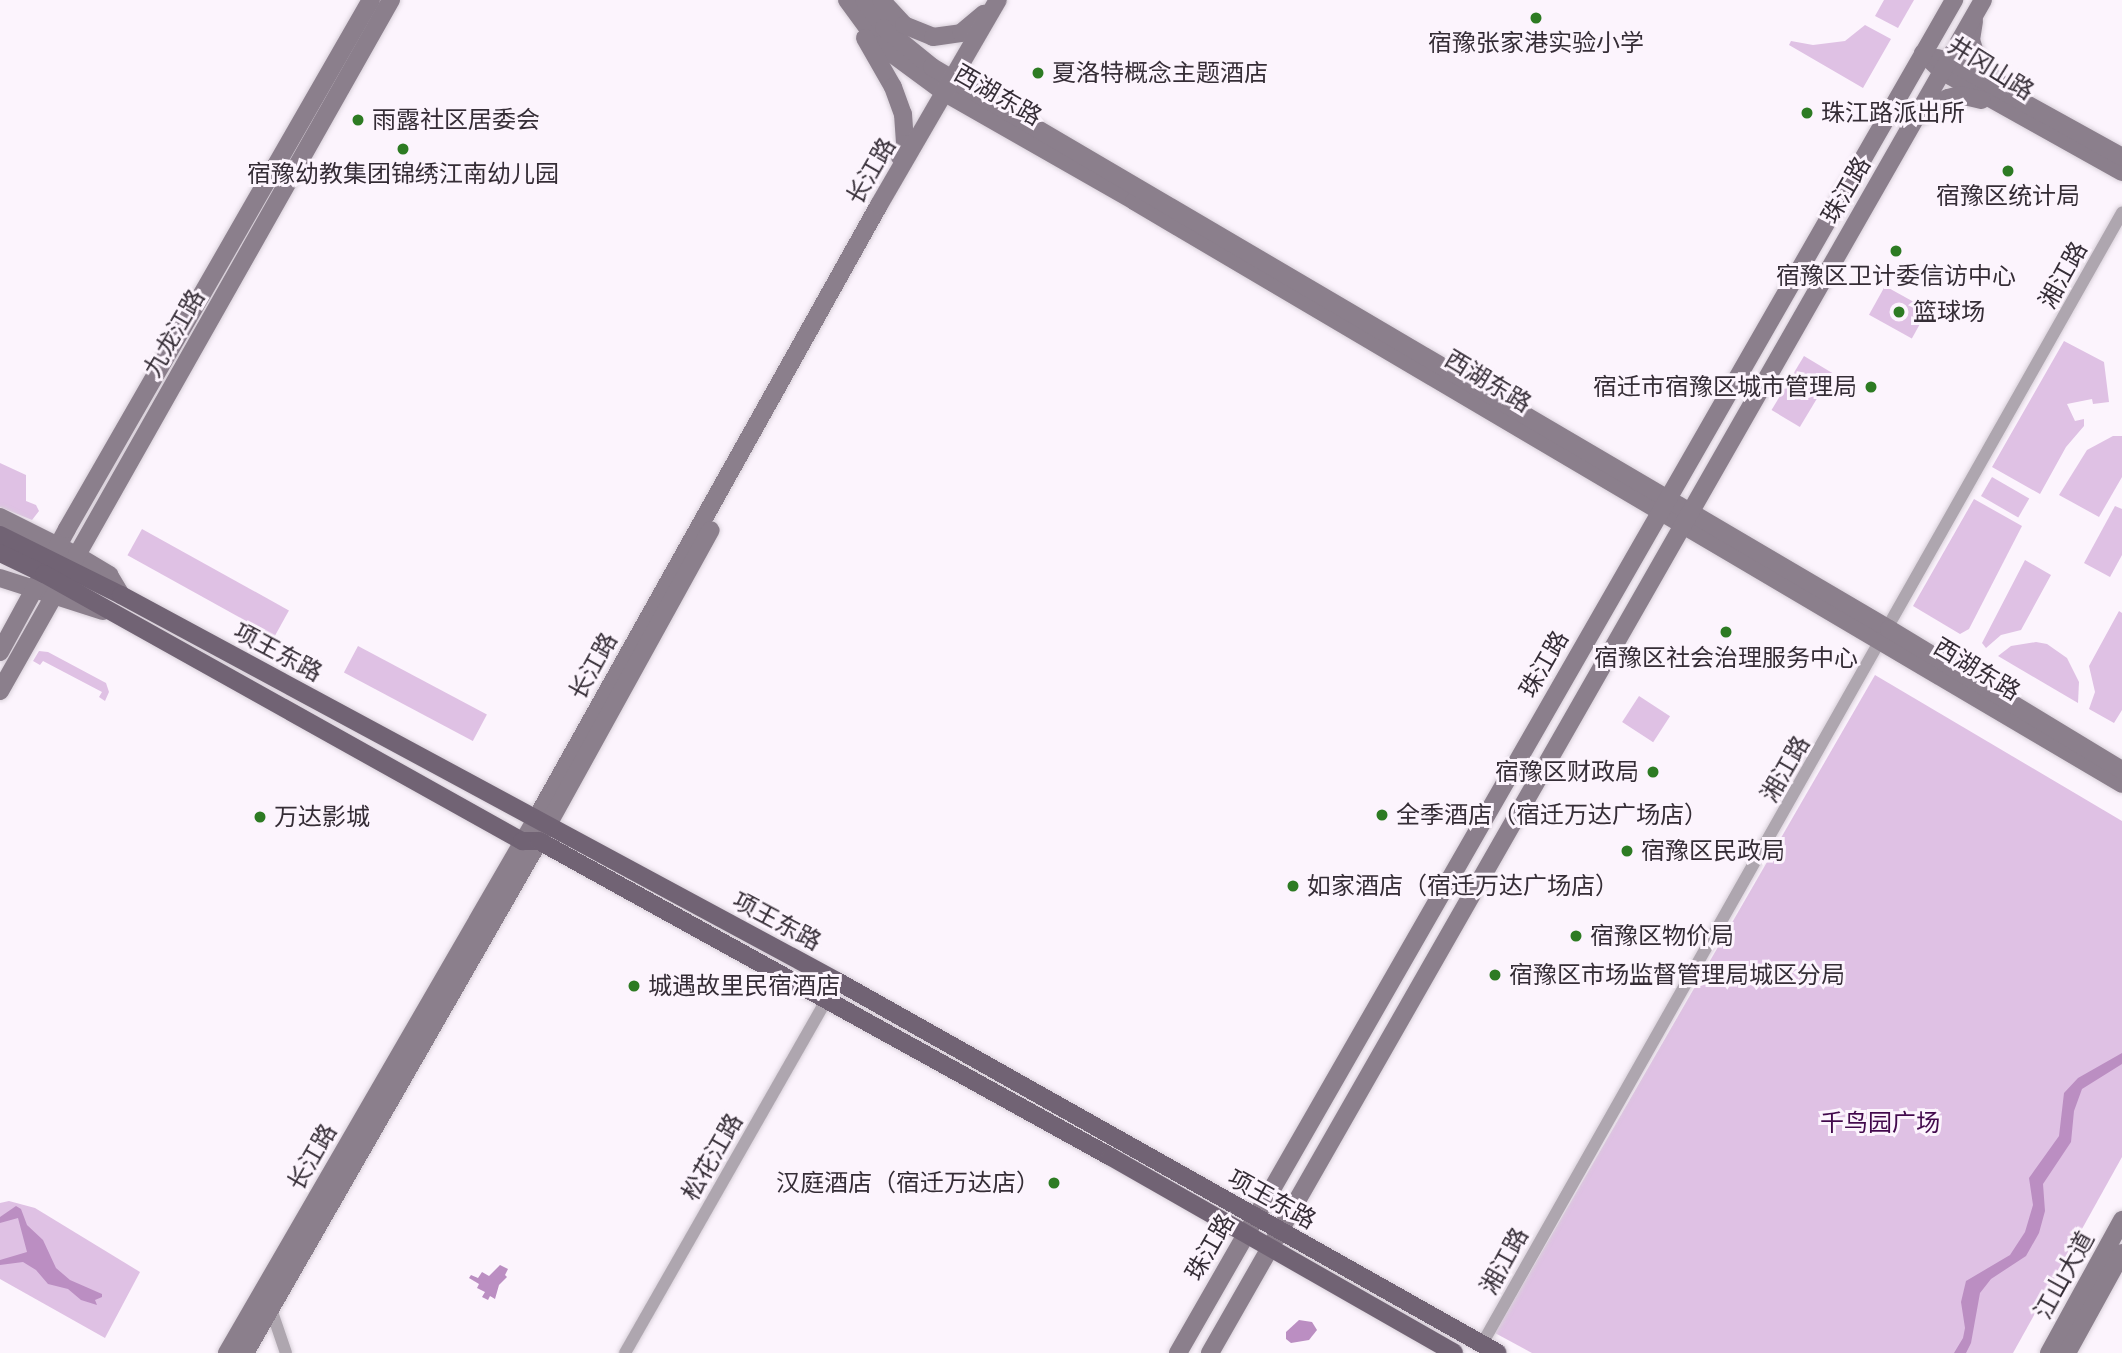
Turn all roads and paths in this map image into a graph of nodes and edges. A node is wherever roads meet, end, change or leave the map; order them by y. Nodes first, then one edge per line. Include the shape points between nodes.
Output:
1 (371, 0) edge
2 (391, 0) edge
3 (845, 0) edge
4 (864, 0) edge
5 (881, 0) edge
6 (996, 0) edge
7 (1010, 0) edge
8 (1954, 0) edge
9 (1979, 6) edge
10 (1923, 53) junction
11 (1946, 66) junction
12 (954, 89) junction
13 (2040, 119) junction
14 (1908, 132) junction
15 (2122, 157) edge
16 (2122, 172) edge
17 (886, 193) junction
18 (2122, 213) edge
19 (1664, 506) junction
20 (0, 517) edge
21 (1687, 519) junction
22 (0, 536) edge
23 (0, 553) edge
24 (21, 554) junction
25 (51, 559) junction
26 (65, 576) junction
27 (0, 578) edge
28 (35, 590) junction
29 (1886, 635) junction
30 (0, 652) edge
31 (0, 691) edge
32 (2122, 769) edge
33 (2122, 784) edge
34 (536, 832) junction
35 (839, 982) junction
36 (828, 1001) junction
37 (1256, 1217) junction
38 (2122, 1220) edge
39 (1280, 1231) junction
40 (1246, 1235) junction
41 (1271, 1249) junction
42 (2122, 1253) edge
43 (271, 1309) junction
44 (1482, 1344) junction
45 (227, 1353) edge
46 (246, 1353) edge
47 (286, 1353) edge
48 (625, 1353) edge
49 (632, 1353) edge
50 (1178, 1353) edge
51 (1210, 1353) edge
52 (1454, 1353) edge
53 (1498, 1353) edge
54 (2049, 1353) edge
55 (2067, 1353) edge

1 - 25 street, 九龙江路
2 - 26 street, 九龙江路
3 - 12 street, 西湖东路 via 880,45
3 - 17 street via 903,114 905,144
4 - 12 street, 西湖东路 via 901,44
5 - 6 street via 904,25 944,37 970,28
6 - 12 street, 长江路
7 - 12 street, 长江路
8 - 10 street, 珠江路
9 - 11 street, 珠江路
9 - 13 street via 1971,40 1982,66
10 - 11 street, 井冈山路
10 - 19 street, 珠江路
11 - 13 street, 井冈山路
11 - 14 street, 珠江路
12 - 17 street, 长江路
12 - 19 street, 西湖东路
12 - 34 street, 长江路
13 - 14 street via 1960,95 1930,107
13 - 15 street, 井冈山路
13 - 16 street, 井冈山路
14 - 21 street, 珠江路
17 - 34 street, 长江路
18 - 29 street, 湘江路
19 - 21 street, 西湖东路
19 - 37 street, 珠江路
20 - 25 street
21 - 29 street, 西湖东路
21 - 39 street, 珠江路
22 - 24 main road
23 - 24 main road
24 - 25 main road, 项王东路
25 - 26 main road, 项王东路
25 - 28 street, 九龙江路
26 - 28 street
26 - 31 street, 九龙江路
26 - 34 main road, 项王东路 via 121,595
26 - 34 main road, 项王东路 via 107,612
27 - 28 street
28 - 30 street, 九龙江路
29 - 32 street, 西湖东路
29 - 33 street, 西湖东路
29 - 44 street, 湘江路
34 - 35 main road, 项王东路
34 - 36 main road, 项王东路
34 - 43 street, 长江路
34 - 45 street, 长江路
35 - 36 street, 松花江路
35 - 37 main road, 项王东路
36 - 40 main road, 项王东路
36 - 48 street, 松花江路
36 - 49 street, 松花江路
37 - 39 main road, 项王东路
37 - 40 street, 珠江路
38 - 54 street, 江山大道
39 - 41 street, 珠江路
39 - 44 main road, 项王东路
40 - 41 main road, 项王东路
40 - 50 street, 珠江路
41 - 51 street, 珠江路
41 - 52 main road, 项王东路
42 - 55 street, 江山大道
43 - 46 street, 长江路
43 - 47 street
44 - 53 main road, 项王东路

